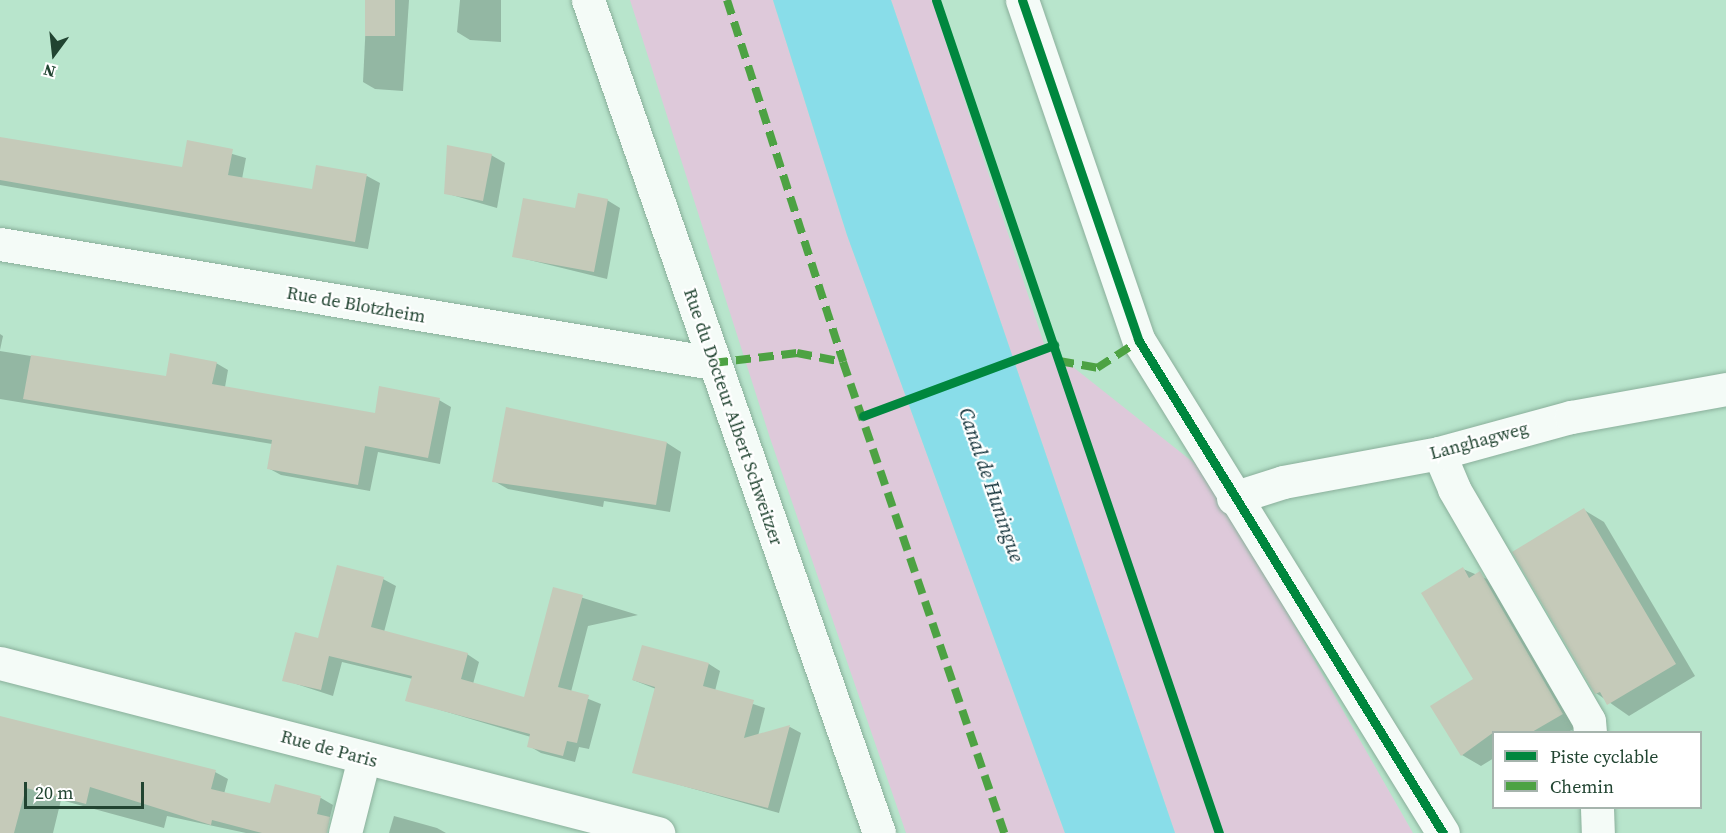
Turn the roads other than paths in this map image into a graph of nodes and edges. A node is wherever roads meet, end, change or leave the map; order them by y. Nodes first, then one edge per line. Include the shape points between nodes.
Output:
1 (588, 0) edge
2 (1022, 0) edge
3 (0, 244) edge
4 (713, 363) junction
5 (1726, 389) edge
6 (1439, 453) junction
7 (1233, 498) junction
8 (0, 663) edge
9 (1590, 731) edge
10 (364, 758) junction
11 (1597, 809) edge
12 (345, 833) edge
13 (658, 833) edge
14 (879, 833) edge
15 (1443, 833) edge
16 (1598, 833) edge

1 - 4 street, Rue du Docteur Albert Schweitzer
2 - 7 street via 1139,341
3 - 4 street, Rue de Blotzheim
4 - 14 street, Rue du Docteur Albert Schweitzer
5 - 6 street, Langhagweg via 1571,417
6 - 7 street, Langhagweg via 1283,482
6 - 9 street via 1454,489 1589,721
7 - 15 street
8 - 10 street, Rue de Paris
10 - 12 street
10 - 13 street, Rue de Paris
11 - 16 street

